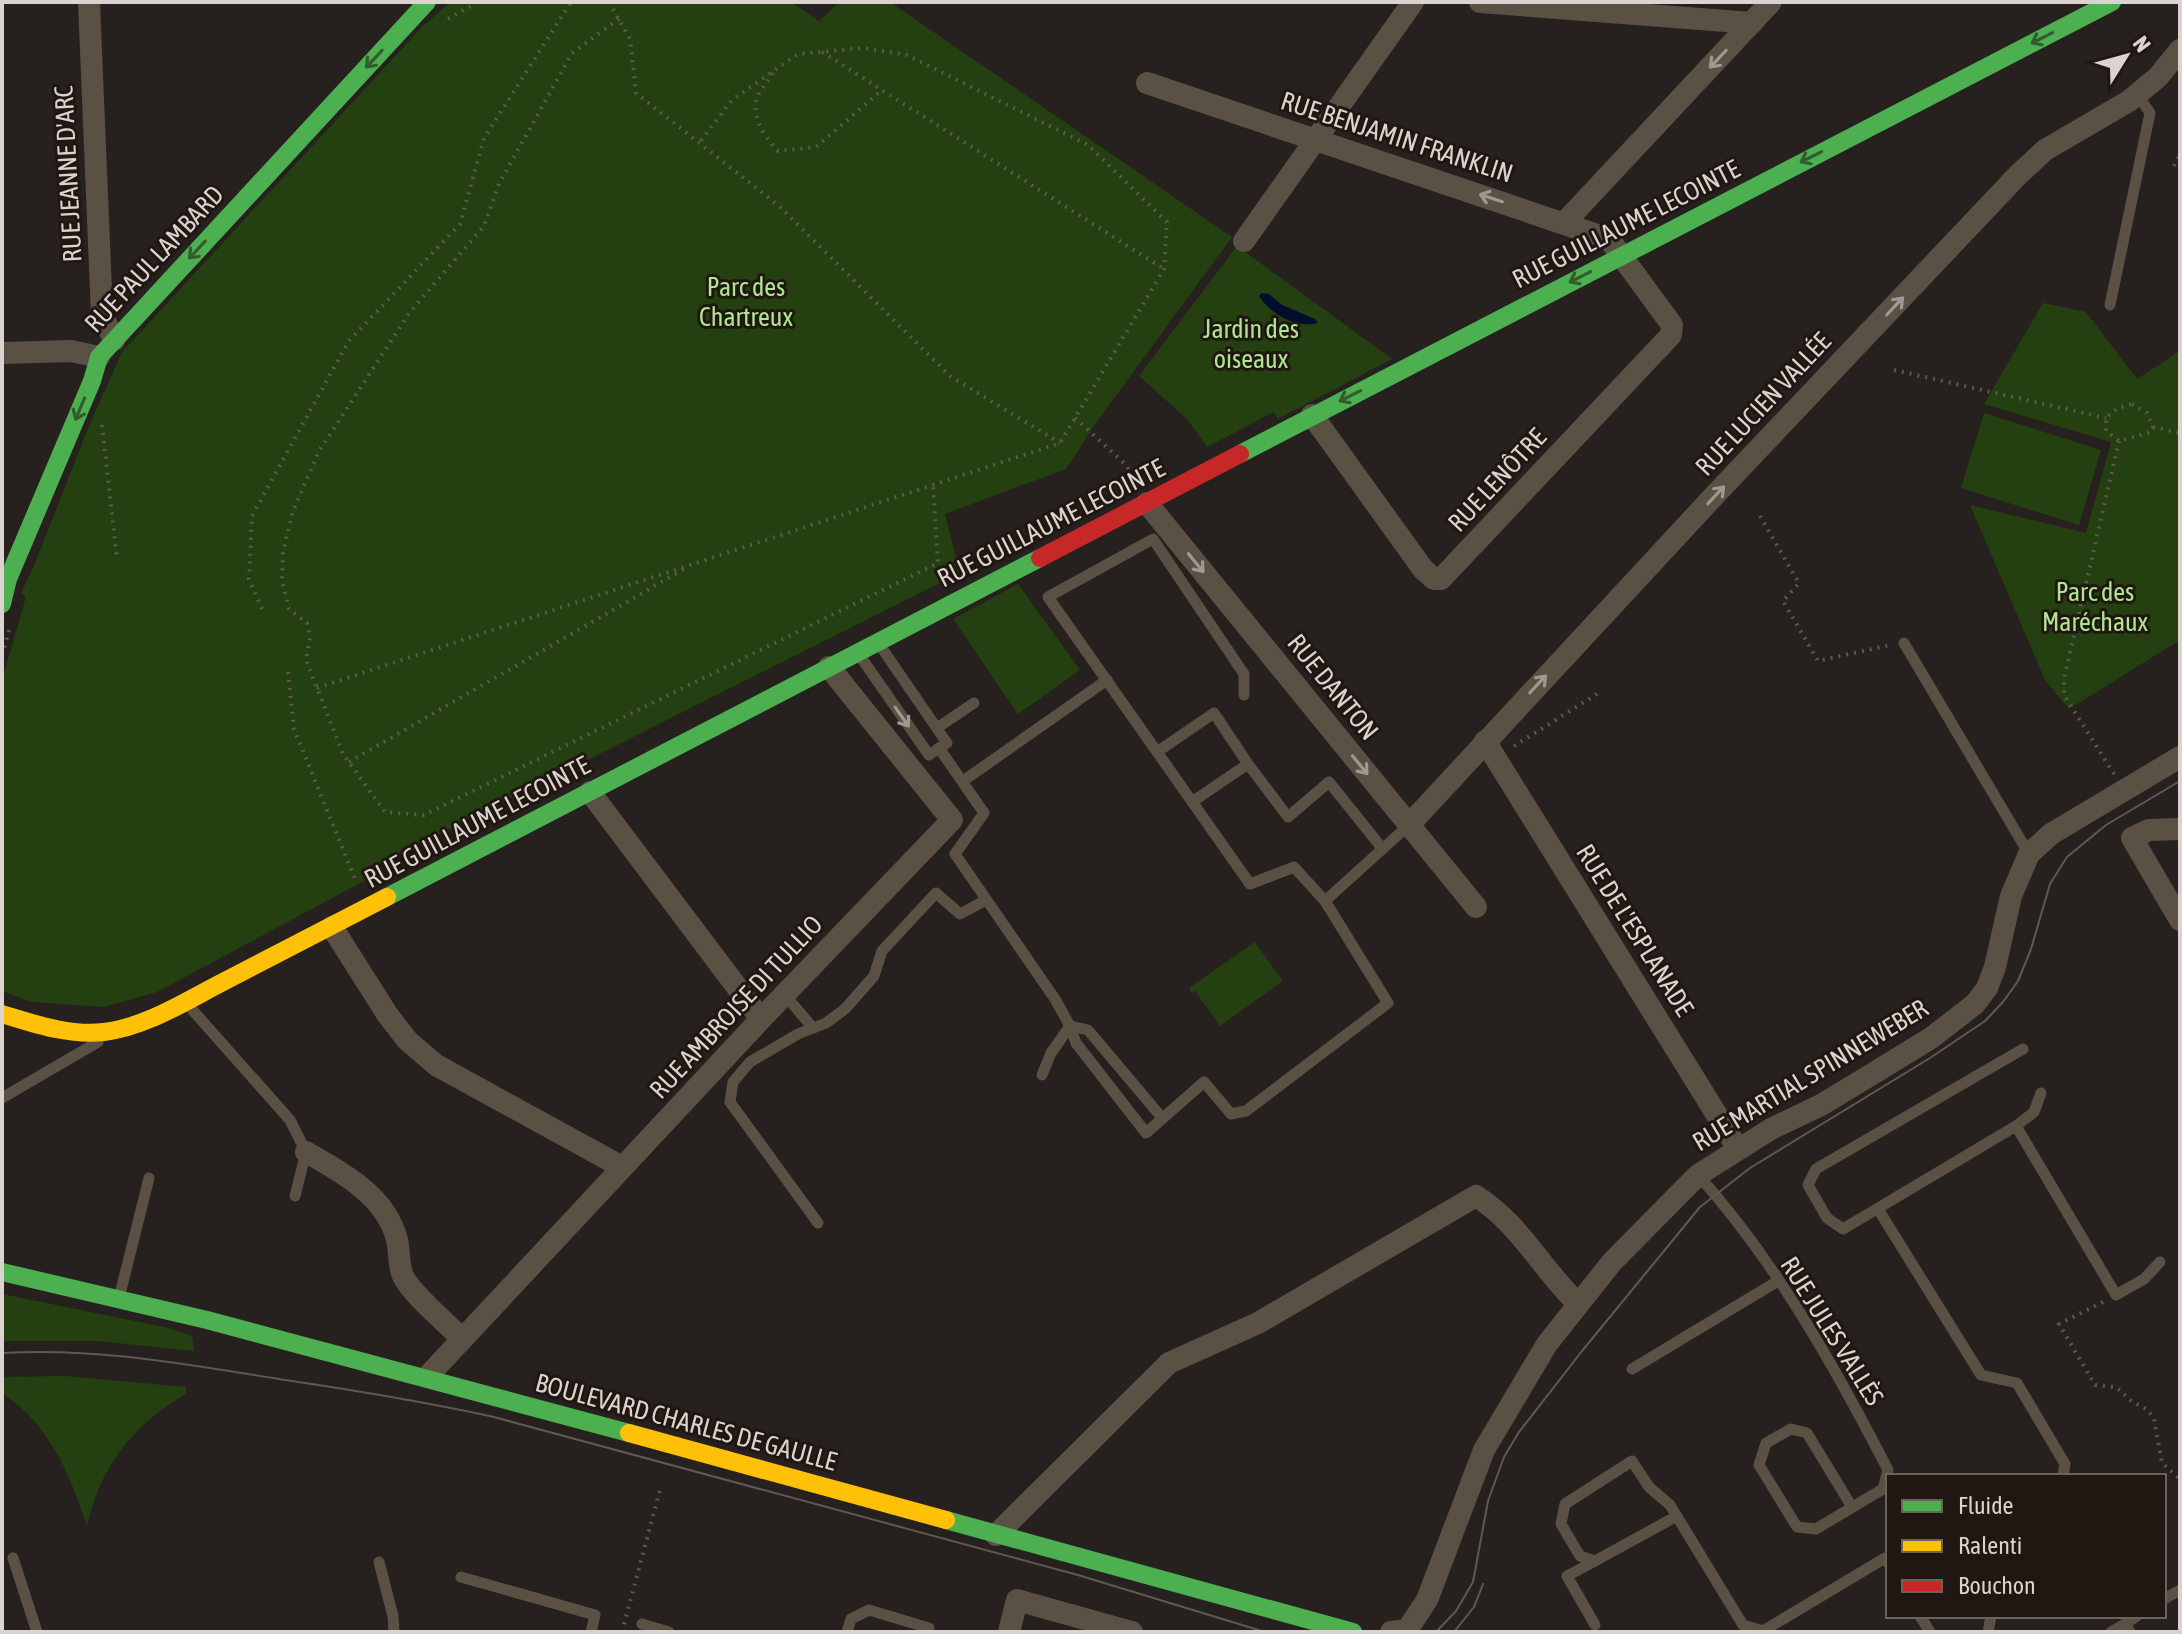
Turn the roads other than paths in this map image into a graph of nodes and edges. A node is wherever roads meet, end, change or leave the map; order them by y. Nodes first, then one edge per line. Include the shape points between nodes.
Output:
1 (89, 2) edge
2 (427, 2) edge
3 (1413, 2) edge
4 (1480, 2) edge
5 (1771, 2) edge
6 (2112, 2) edge
7 (1752, 23) junction
8 (2180, 50) edge
9 (1147, 83) dead end
10 (2137, 94) junction
11 (1316, 140) junction
12 (1565, 222) junction
13 (1244, 241) dead end
14 (1621, 255) junction
15 (2110, 305) dead end
16 (106, 348) junction
17 (2, 353) edge
18 (1312, 415) junction
19 (1147, 503) junction
20 (2, 604) edge
21 (877, 642) junction
22 (1904, 643) road end
23 (857, 653) junction
24 (829, 667) junction
25 (1107, 680) junction
26 (1244, 695) dead end
27 (974, 703) dead end
28 (937, 728) junction
29 (939, 748) junction
30 (1490, 750) junction
31 (1157, 752) junction
32 (2180, 757) edge
33 (1248, 764) junction
34 (963, 781) junction
35 (590, 792) junction
36 (1192, 802) junction
37 (1409, 825) junction
38 (2180, 829) edge
39 (1382, 848) junction
40 (2029, 854) junction
41 (986, 900) junction
42 (1325, 901) junction
43 (1476, 907) dead end
44 (2180, 920) edge
45 (332, 927) junction
46 (785, 995) junction
47 (185, 1002) junction
48 (2, 1014) edge
49 (761, 1019) junction
50 (1070, 1026) junction
51 (813, 1028) junction
52 (119, 1029) junction
53 (2023, 1049) dead end
54 (1042, 1075) dead end
55 (2041, 1093) dead end
56 (2, 1098) edge
57 (1158, 1113) dead end
58 (2016, 1126) junction
59 (1738, 1149) junction
60 (306, 1152) junction
61 (622, 1167) junction
62 (1698, 1175) junction
63 (149, 1178) dead end
64 (295, 1196) dead end
65 (1878, 1209) junction
66 (818, 1223) dead end
67 (2160, 1262) dead end
68 (2, 1272) edge
69 (1778, 1281) junction
70 (119, 1299) junction
71 (1578, 1304) junction
72 (462, 1339) junction
73 (1632, 1369) dead end
74 (427, 1377) junction
75 (1887, 1474) edge
76 (2063, 1474) edge
77 (1886, 1478) edge
78 (1852, 1507) junction
79 (1677, 1516) junction
80 (996, 1535) junction
81 (13, 1558) dead end
82 (1886, 1560) edge
83 (1595, 1561) junction
84 (379, 1562) dead end
85 (461, 1577) dead end
86 (642, 1624) dead end
87 (1081, 1625) edge
88 (1595, 1625) dead end
89 (929, 1628) dead end
90 (2127, 1628) edge
91 (1742, 1629) edge
92 (37, 1632) edge
93 (394, 1632) edge
94 (591, 1632) edge
95 (669, 1632) edge
96 (847, 1632) edge
97 (1009, 1632) edge
98 (1132, 1632) edge
99 (1353, 1632) edge
100 (1391, 1632) edge
101 (2111, 1632) edge

1 - 16 street, RUE JEANNE D'ARC
2 -> 16 street, RUE PAUL LAMBARD
3 - 11 street
4 - 7 street
5 - 7 street
6 -> 14 street, RUE GUILLAUME LECOINTE
7 -> 12 street
8 - 10 street, RUE LUCIEN VALLÉE
9 - 11 street, RUE BENJAMIN FRANKLIN
10 - 15 lane via 2150,113
30 -> 10 street, RUE LUCIEN VALLÉE via 1930,268 2045,150
12 -> 11 street, RUE BENJAMIN FRANKLIN
11 - 13 street
12 - 14 street, RUE BENJAMIN FRANKLIN via 1609,239
14 -> 18 street, RUE GUILLAUME LECOINTE
14 - 18 street, RUE LENÔTRE via 1672,325 1671,335 1441,579 1423,569
16 - 17 street
16 -> 20 street, RUE PAUL LAMBARD
18 - 19 street, RUE GUILLAUME LECOINTE
19 - 21 street, RUE GUILLAUME LECOINTE
19 -> 37 street, RUE DANTON
21 - 23 street, RUE GUILLAUME LECOINTE
21 - 28 lane
22 - 40 lane
23 - 24 street, RUE GUILLAUME LECOINTE
23 -> 29 lane via 929,755
24 - 35 street, RUE GUILLAUME LECOINTE
24 - 46 street, RUE AMBROISE DI TULLIO via 952,820
25 - 26 lane via 1048,597 1153,539 1244,674
25 - 31 lane
25 - 34 lane
27 - 28 lane
28 - 29 lane via 947,743
29 - 34 lane
30 - 37 street, RUE LUCIEN VALLÉE
30 - 59 street, RUE DE L'ESPLANADE
31 - 33 lane via 1214,713
31 - 36 lane
32 - 40 street, RUE MARTIAL SPINNEWEBER via 2051,834
33 - 36 lane
33 - 39 lane via 1288,817 1329,782
34 - 41 lane via 984,813 955,854
35 - 45 street, RUE GUILLAUME LECOINTE
35 - 49 street
36 - 42 lane via 1250,884 1294,867
37 - 39 lane
37 - 43 street, RUE DANTON
38 - 44 street via 2149,830 2132,838
39 - 42 lane
40 - 59 street, RUE MARTIAL SPINNEWEBER via 2011,896 1995,967 1975,1004 1869,1076
41 - 50 lane
41 - 51 lane via 960,914 936,893 882,951 874,976 845,1009
42 - 50 lane via 1388,1003 1246,1111 1231,1114 1204,1082 1146,1133 1076,1043
45 - 47 street, RUE GUILLAUME LECOINTE
45 - 61 street via 387,1014 436,1065
46 - 49 street, RUE AMBROISE DI TULLIO
46 - 51 lane
47 - 52 street, RUE GUILLAUME LECOINTE
47 - 60 lane via 290,1120
48 - 52 street, RUE GUILLAUME LECOINTE via 54,1030
49 - 61 street, RUE AMBROISE DI TULLIO
50 - 54 lane
50 - 57 lane via 1088,1030
51 - 66 lane via 750,1062 733,1082 730,1102
52 - 56 lane
53 - 65 lane via 1816,1169 1808,1185 1827,1218 1843,1229
55 - 58 lane via 2034,1112
58 - 65 lane
58 - 67 lane via 2116,1295
59 - 62 street, RUE MARTIAL SPINNEWEBER
60 - 64 lane
60 - 72 street via 378,1203 398,1240 403,1276
61 - 72 street, RUE AMBROISE DI TULLIO
62 - 69 lane, RUE JULES VALLÈS
62 - 71 street, RUE MARTIAL SPINNEWEBER
63 - 70 lane
65 - 76 lane via 1981,1375 2017,1383 2065,1464
68 - 70 street, BOULEVARD CHARLES DE GAULLE
69 - 73 lane
69 - 75 lane, RUE JULES VALLÈS
70 - 74 street, BOULEVARD CHARLES DE GAULLE
71 - 80 street via 1500,1211 1476,1196 1258,1323 1169,1363
71 - 100 street, RUE MARTIAL SPINNEWEBER via 1547,1344 1484,1450 1427,1600 1407,1630
72 - 74 street, RUE AMBROISE DI TULLIO
74 - 80 street, BOULEVARD CHARLES DE GAULLE
77 - 78 lane, RUE JULES VALLÈS via 1883,1489
78 - 78 lane, RUE JULES VALLÈS via 1816,1529 1797,1527 1759,1465 1766,1443 1791,1429 1807,1433
79 - 83 lane
79 - 83 lane via 1632,1461 1565,1504 1561,1524 1580,1556
79 - 91 lane
80 - 99 street, BOULEVARD CHARLES DE GAULLE
81 - 92 lane
82 - 91 lane via 1763,1631
83 - 88 lane via 1567,1576
84 - 93 lane
85 - 94 lane via 595,1615
86 - 95 lane
87 - 97 street via 1017,1600
87 - 98 street
89 - 96 lane via 869,1610 851,1619
90 - 101 lane

